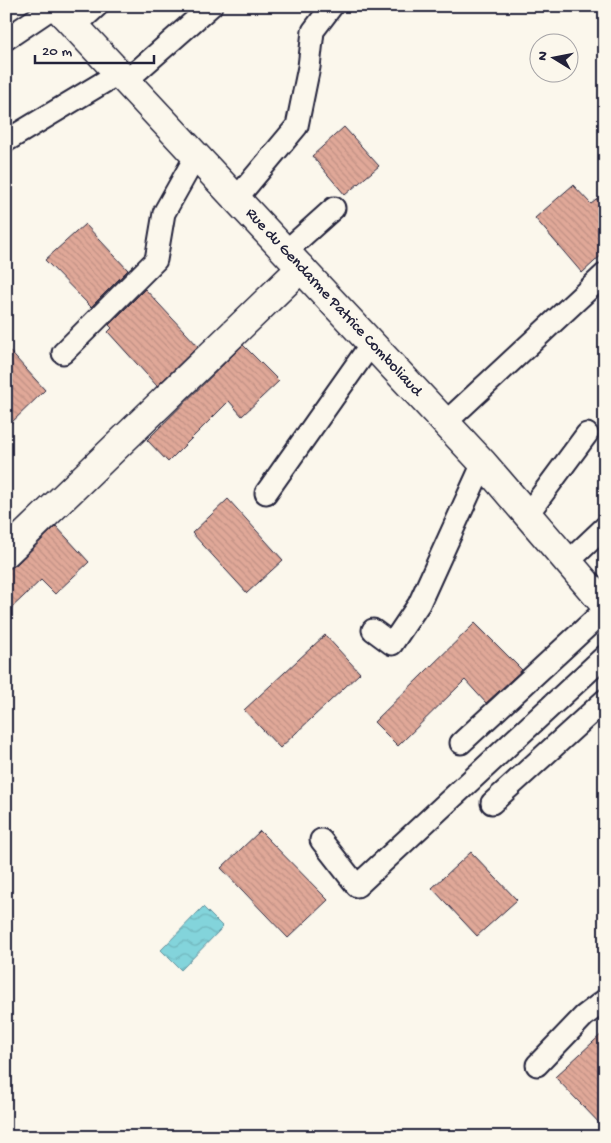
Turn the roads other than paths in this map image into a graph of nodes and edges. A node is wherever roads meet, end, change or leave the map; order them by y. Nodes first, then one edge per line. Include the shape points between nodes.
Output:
1 (56, 6) edge
2 (97, 6) edge
3 (211, 6) edge
4 (332, 6) edge
5 (75, 26) junction
6 (6, 39) edge
7 (122, 77) junction
8 (6, 141) edge
9 (196, 156) junction
10 (236, 198) junction
11 (334, 208) dead end
12 (293, 260) junction
13 (605, 274) edge
14 (371, 344) junction
15 (63, 353) dead end
16 (445, 423) junction
17 (587, 434) dead end
18 (483, 464) junction
19 (266, 493) dead end
20 (527, 514) junction
21 (605, 527) edge
22 (6, 553) edge
23 (567, 563) junction
24 (602, 595) edge
25 (373, 630) dead end
26 (605, 656) edge
27 (605, 700) edge
28 (461, 743) dead end
29 (492, 804) dead end
30 (321, 840) dead end
31 (605, 1000) edge
32 (537, 1064) dead end

1 - 5 street, Rue du Gendarme Patrice Comboliaud
1 - 6 lane
2 - 5 lane
3 - 7 lane
4 - 10 lane via 313,31 297,126
5 - 7 street, Rue du Gendarme Patrice Comboliaud
7 - 8 lane
7 - 9 street, Rue du Gendarme Patrice Comboliaud
9 - 10 street, Rue du Gendarme Patrice Comboliaud
9 - 15 lane via 164,213 156,260
10 - 12 street, Rue du Gendarme Patrice Comboliaud
11 - 12 lane
12 - 14 street, Rue du Gendarme Patrice Comboliaud
12 - 22 street
13 - 16 lane
14 - 16 street, Rue du Gendarme Patrice Comboliaud
14 - 19 lane
16 - 18 street, Rue du Gendarme Patrice Comboliaud
17 - 20 lane
18 - 20 street, Rue du Gendarme Patrice Comboliaud
18 - 25 lane via 419,604 392,644
20 - 23 street, Rue du Gendarme Patrice Comboliaud
21 - 23 lane
23 - 24 street, Rue du Gendarme Patrice Comboliaud
24 - 28 lane
26 - 30 lane via 357,886
27 - 29 lane
31 - 32 lane via 584,1016

